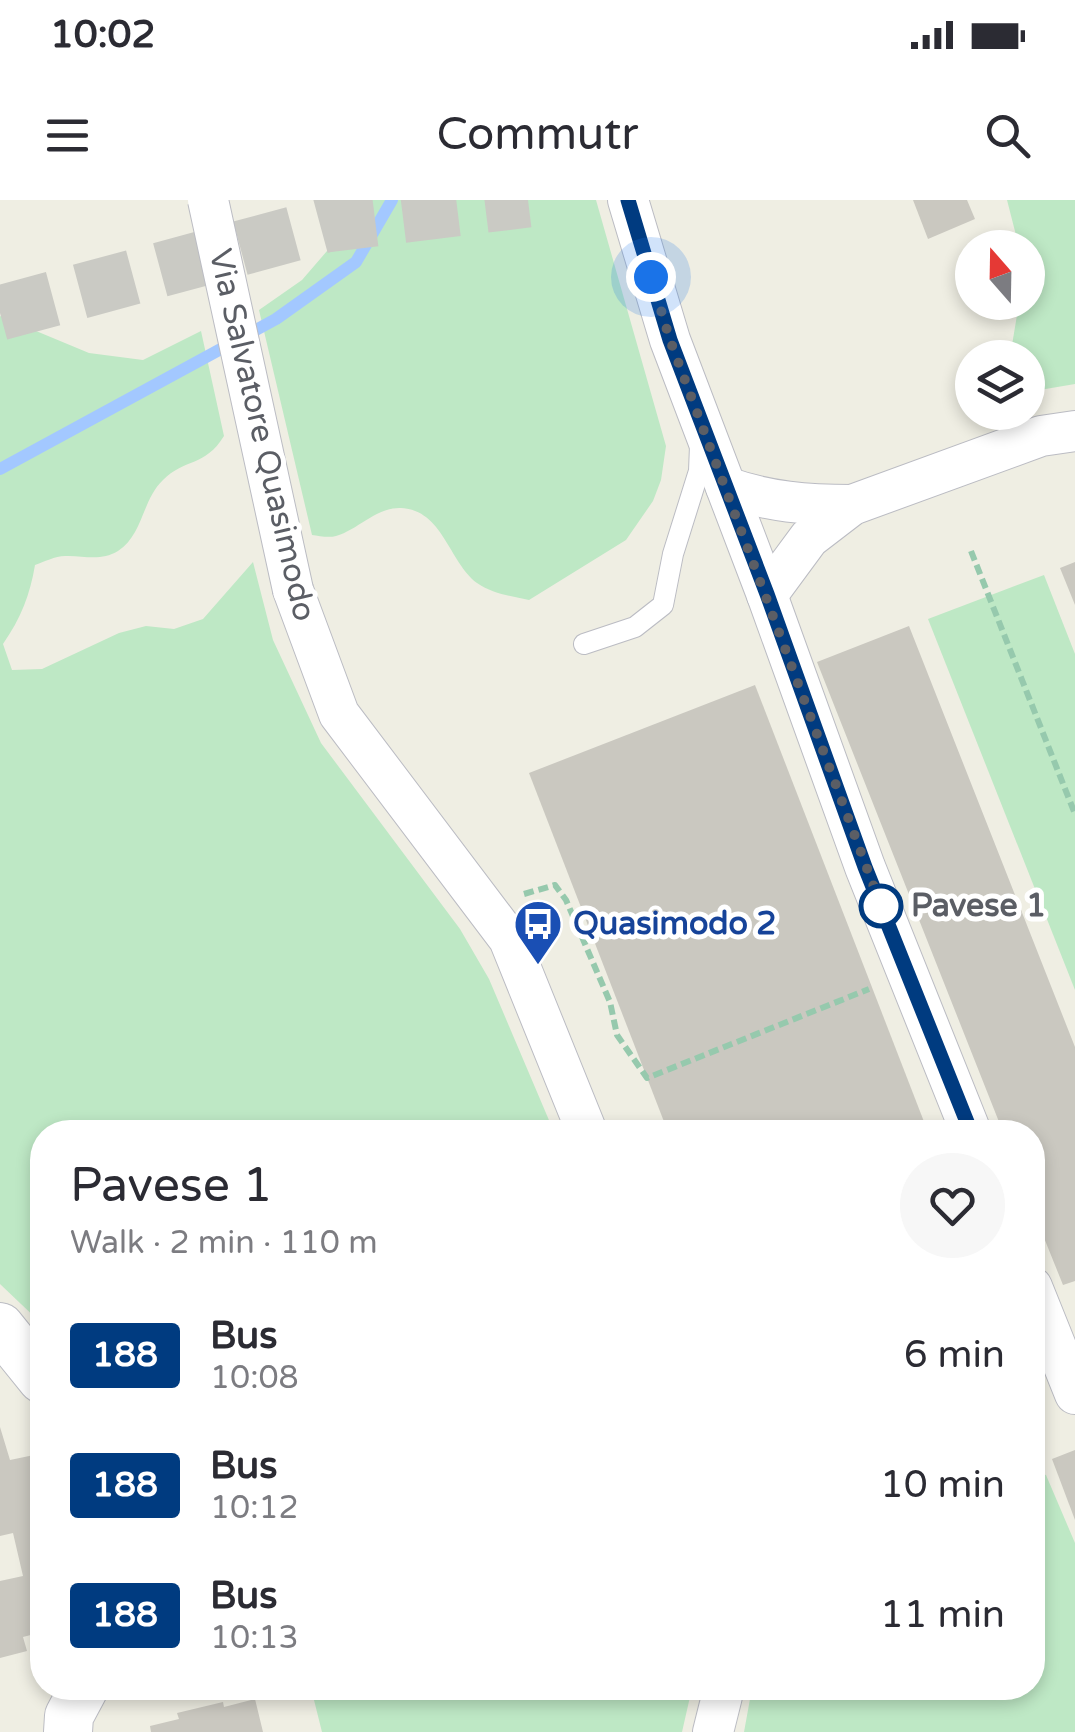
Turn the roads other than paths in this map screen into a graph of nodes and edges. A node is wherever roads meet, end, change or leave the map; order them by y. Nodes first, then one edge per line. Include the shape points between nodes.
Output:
1 (208, 200) edge
2 (630, 207) edge
3 (700, 420) junction
4 (1075, 431) edge
5 (726, 488) junction
6 (852, 505) junction
7 (767, 594) junction
8 (584, 644) dead end
9 (582, 1120) edge
10 (966, 1120) edge
11 (1045, 1320) edge
12 (0, 1327) edge
13 (30, 1364) edge
14 (1075, 1394) edge
15 (78, 1700) edge
16 (721, 1700) edge
17 (68, 1732) edge
18 (713, 1732) edge

1 - 9 street, Via Salvatore Quasimodo, bridge via 293,590 338,714 510,939
2 - 3 street
3 - 5 street
3 - 8 lane via 699,471 662,606 635,627
4 - 6 street via 1041,436
5 - 6 street via 794,505
5 - 7 street
6 - 7 street via 810,538
7 - 10 street via 862,860
11 - 14 street
12 - 13 street
15 - 17 street
16 - 18 street

